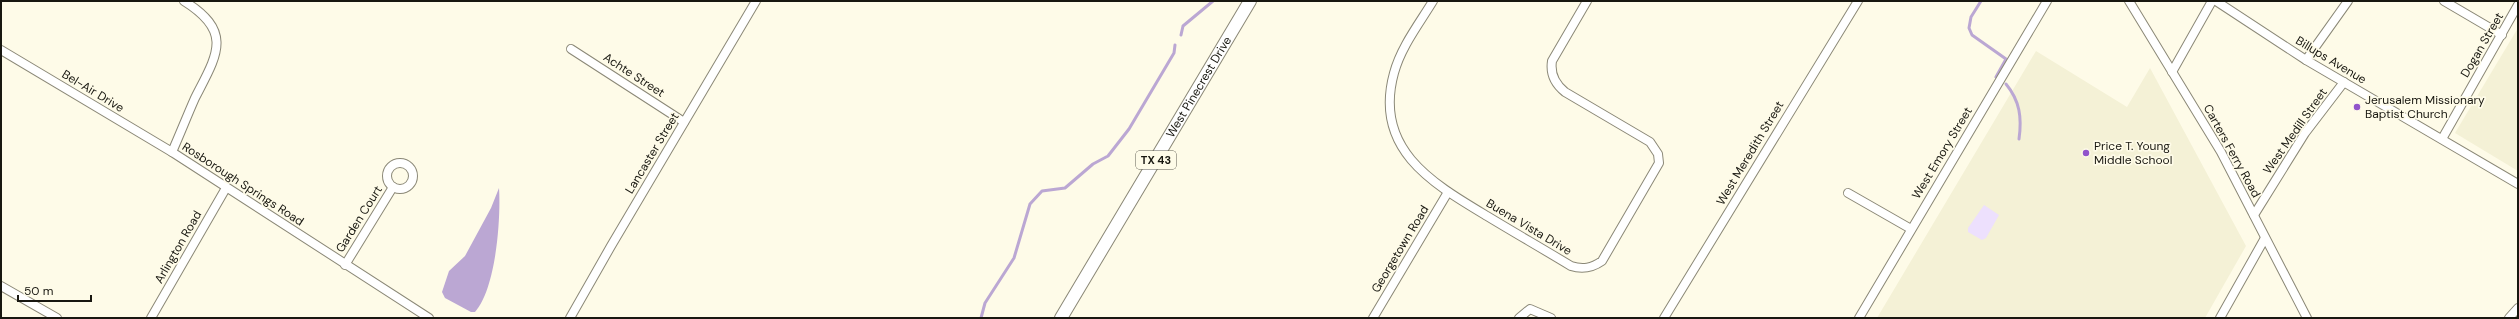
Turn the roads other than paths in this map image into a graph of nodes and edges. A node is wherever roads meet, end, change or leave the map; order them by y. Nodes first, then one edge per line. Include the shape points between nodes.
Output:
1 (184, 1) edge
2 (756, 1) edge
3 (1433, 1) edge
4 (1587, 1) edge
5 (1858, 1) edge
6 (2047, 1) edge
7 (2129, 1) edge
8 (2212, 1) edge
9 (2216, 1) edge
10 (2348, 1) edge
11 (2444, 1) edge
12 (1248, 2) edge
13 (2518, 5) edge
14 (2502, 36) junction
15 (571, 49) dead end
16 (1, 50) edge
17 (2306, 60) junction
18 (2172, 72) junction
19 (2344, 82) junction
20 (684, 122) junction
21 (2442, 139) junction
22 (172, 152) junction
23 (2518, 184) edge
24 (394, 187) dead end
25 (226, 188) junction
26 (1448, 192) junction
27 (1848, 193) dead end
28 (2254, 214) junction
29 (1911, 228) junction
30 (2265, 238) junction
31 (345, 265) junction
32 (1, 286) edge
33 (2518, 308) edge
34 (57, 318) edge
35 (151, 318) edge
36 (429, 318) edge
37 (570, 318) edge
38 (1061, 318) edge
39 (1373, 318) edge
40 (1519, 318) edge
41 (1551, 318) edge
42 (1664, 318) edge
43 (1859, 318) edge
44 (2220, 318) edge
45 (2307, 318) edge
46 (2509, 318) edge

1 - 22 street, Rosborough Springs Road via 199,10 211,22 217,44 213,63
2 - 20 street, Lancaster Street
3 - 26 street, Buena Vista Drive via 1399,57 1392,82 1390,113 1394,131 1407,154 1422,172
4 - 26 street, Buena Vista Drive via 1552,61 1555,81 1565,92 1650,142 1659,158 1658,168 1602,261 1587,268 1571,266
5 - 42 street, West Meredith Street
6 - 29 street, West Emory Street
7 - 18 street, Carters Ferry Road
8 - 18 street
9 - 17 street, Billups Avenue
10 - 17 street
11 - 14 street
12 - 38 main road, West Pinecrest Drive / TX 43
13 - 14 street, Dogan Street
14 - 21 street, Dogan Street
15 - 20 street, Achte Street
16 - 22 street, Bel-Air Drive
17 - 19 street, Billups Avenue
18 - 28 street, Carters Ferry Road via 2221,152
19 - 21 street, Billups Avenue
19 - 28 street, West Medill Street via 2305,133
20 - 37 street, Lancaster Street
21 - 23 street, Billups Avenue
22 - 25 street, Rosborough Springs Road
24 - 31 street, Garden Court
25 - 31 street, Rosborough Springs Road
25 - 35 street, Arlington Road
26 - 39 street, Georgetown Road
27 - 29 street
28 - 30 street, Carters Ferry Road
29 - 43 street, West Emory Street
30 - 44 street
30 - 45 street, Carters Ferry Road
31 - 36 street, Rosborough Springs Road
32 - 34 street
33 - 46 street
40 - 41 street via 1530,309

